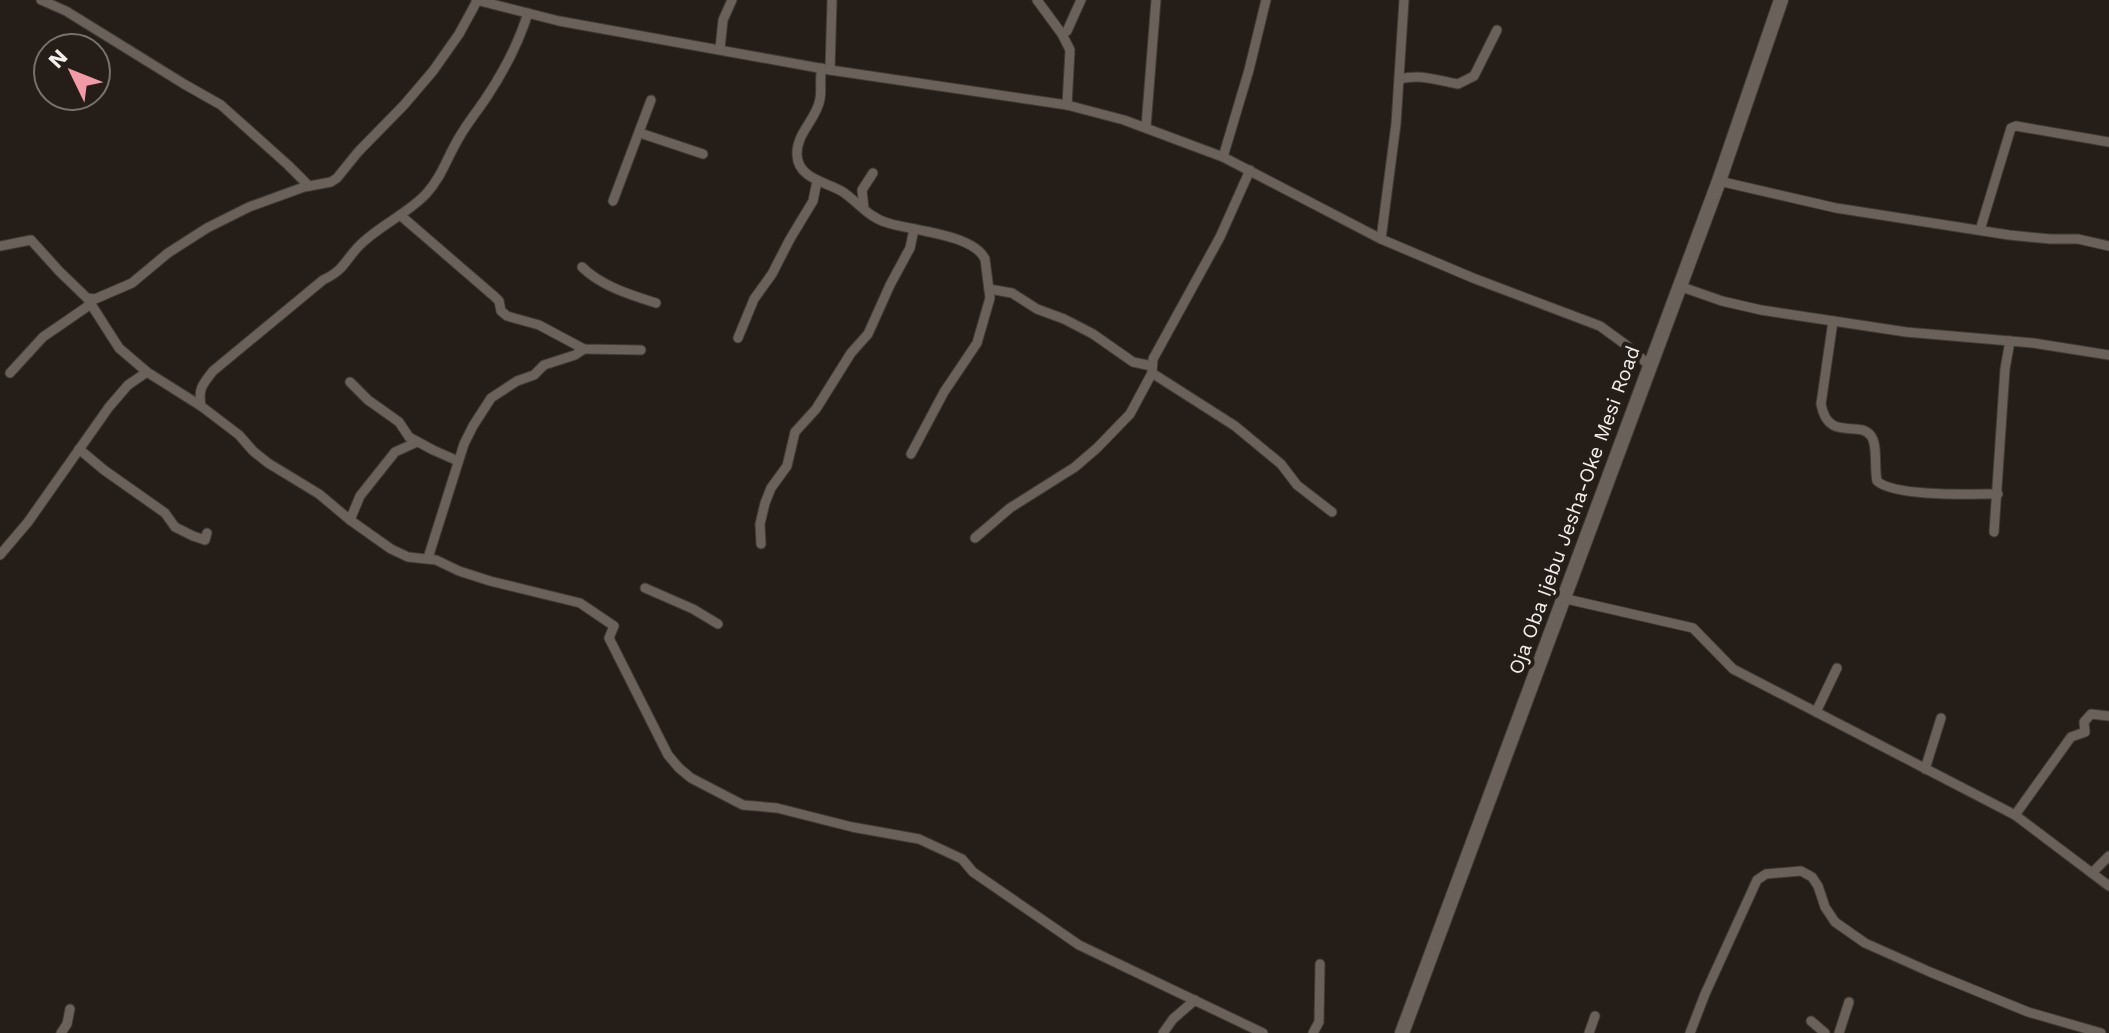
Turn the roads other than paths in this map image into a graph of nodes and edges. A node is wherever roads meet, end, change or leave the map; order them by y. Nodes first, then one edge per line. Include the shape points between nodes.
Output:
1 (41, 0) edge
2 (476, 0) edge
3 (732, 0) edge
4 (832, 0) edge
5 (1037, 0) edge
6 (1081, 0) edge
7 (1156, 0) edge
8 (1266, 0) edge
9 (1404, 0) edge
10 (1781, 0) edge
11 (528, 13) junction
12 (1497, 30) dead end
13 (1062, 34) junction
14 (720, 49) junction
15 (826, 69) junction
16 (1399, 79) junction
17 (651, 100) dead end
18 (1067, 105) junction
19 (1146, 127) junction
20 (640, 133) junction
21 (2109, 142) edge
22 (703, 154) dead end
23 (1223, 157) junction
24 (1250, 170) junction
25 (873, 173) dead end
26 (817, 181) junction
27 (1719, 181) junction
28 (309, 186) junction
29 (862, 190) junction
30 (842, 191) junction
31 (613, 201) dead end
32 (864, 209) junction
33 (400, 215) junction
34 (914, 229) junction
35 (1980, 230) junction
36 (1381, 239) junction
37 (0, 246) edge
38 (2109, 246) edge
39 (582, 267) dead end
40 (1679, 286) junction
41 (989, 289) junction
42 (89, 301) junction
43 (656, 303) dead end
44 (1833, 321) junction
45 (738, 338) dead end
46 (2010, 341) junction
47 (584, 349) junction
48 (641, 350) dead end
49 (2109, 355) edge
50 (1650, 366) junction
51 (1152, 370) junction
52 (147, 372) junction
53 (10, 373) dead end
54 (350, 382) dead end
55 (201, 406) junction
56 (417, 442) junction
57 (79, 449) junction
58 (911, 454) dead end
59 (458, 461) junction
60 (1998, 494) junction
61 (1332, 512) dead end
62 (350, 520) junction
63 (1994, 532) dead end
64 (207, 533) dead end
65 (975, 538) dead end
66 (761, 544) dead end
67 (0, 555) edge
68 (428, 558) junction
69 (645, 588) dead end
70 (1562, 598) junction
71 (718, 624) dead end
72 (1837, 668) dead end
73 (1816, 712) junction
74 (2109, 716) edge
75 (1941, 718) dead end
76 (1925, 769) junction
77 (2015, 815) junction
78 (2109, 856) edge
79 (2092, 873) junction
80 (2109, 886) edge
81 (1320, 964) dead end
82 (1195, 1000) junction
83 (1849, 1002) dead end
84 (70, 1009) dead end
85 (1595, 1016) dead end
86 (1811, 1021) dead end
87 (61, 1033) edge
88 (1163, 1033) edge
89 (1263, 1033) edge
90 (1313, 1033) edge
91 (1402, 1033) edge
92 (1589, 1033) edge
93 (1690, 1033) edge
94 (1825, 1033) edge
95 (1839, 1033) edge
96 (2101, 1033) edge

1 - 28 street via 221,105
2 - 11 street
2 - 28 street via 459,34 404,105 337,178
3 - 14 street
4 - 15 street
5 - 13 street
6 - 13 street
7 - 19 street
8 - 23 street
9 - 16 street
10 - 27 main road, Oja Oba Ijebu Jesha-Oke Mesi Road
11 - 14 street
11 - 33 street via 504,68 434,186
12 - 16 street via 1474,76 1458,84 1434,77
13 - 18 street via 1070,50
14 - 15 street
15 - 18 street
15 - 26 street via 819,83 820,99 797,151 798,164
16 - 36 street
17 - 20 street
18 - 19 street
19 - 23 street
20 - 22 street
20 - 31 street
21 - 35 street via 2011,128
23 - 24 street
24 - 36 street
24 - 51 street
25 - 29 street
26 - 30 street
26 - 45 street via 813,201 754,299
27 - 35 street via 1836,208
27 - 40 main road, Oja Oba Ijebu Jesha-Oke Mesi Road
28 - 42 street via 261,201 207,228 132,283
29 - 30 street
29 - 32 street
30 - 32 street
32 - 34 street via 872,217
33 - 47 street via 495,297 507,316 539,325
33 - 55 street via 358,247 344,267 213,371 202,384
34 - 41 street via 977,249 985,259
34 - 66 street via 868,334 795,432 787,466 765,503
35 - 38 street
36 - 50 street via 1600,326
37 - 42 street via 31,240
39 - 43 street via 615,288
40 - 44 street via 1761,310
40 - 50 main road, Oja Oba Ijebu Jesha-Oke Mesi Road
41 - 51 street via 1012,293
41 - 58 street via 977,343
42 - 52 street via 119,348
42 - 53 street via 43,337
44 - 46 street
44 - 60 street via 1822,414 1832,425 1870,435 1877,481 1897,489
46 - 49 street
46 - 60 street
47 - 48 street
47 - 59 street via 544,365 491,398
50 - 70 main road, Oja Oba Ijebu Jesha-Oke Mesi Road
51 - 61 street via 1235,426
51 - 65 street via 1130,414 1097,448
52 - 55 street
52 - 57 street via 128,385
54 - 56 street
55 - 62 street via 268,463
56 - 59 street
56 - 62 street via 395,452 360,496
57 - 64 street via 165,513 175,527 205,540
57 - 67 street
59 - 68 street
60 - 63 street
62 - 68 street via 391,549
68 - 82 street via 490,581 580,603 614,626 609,638 620,662 668,755 691,778 743,805 919,839 947,851 1079,945
69 - 71 street
70 - 73 street via 1693,628 1733,669
70 - 91 main road, Oja Oba Ijebu Jesha-Oke Mesi Road
72 - 73 street
73 - 76 street
74 - 77 street via 2091,714 2084,722 2085,732 2071,737
75 - 76 street
76 - 77 street
77 - 79 street
78 - 79 street
79 - 80 street
81 - 90 street via 1319,1022
82 - 88 street
82 - 89 street
83 - 95 street
84 - 87 street
85 - 92 street
86 - 94 street
93 - 96 street via 1757,880 1766,874 1801,871 1812,877 1835,922 1865,943 2028,1012

